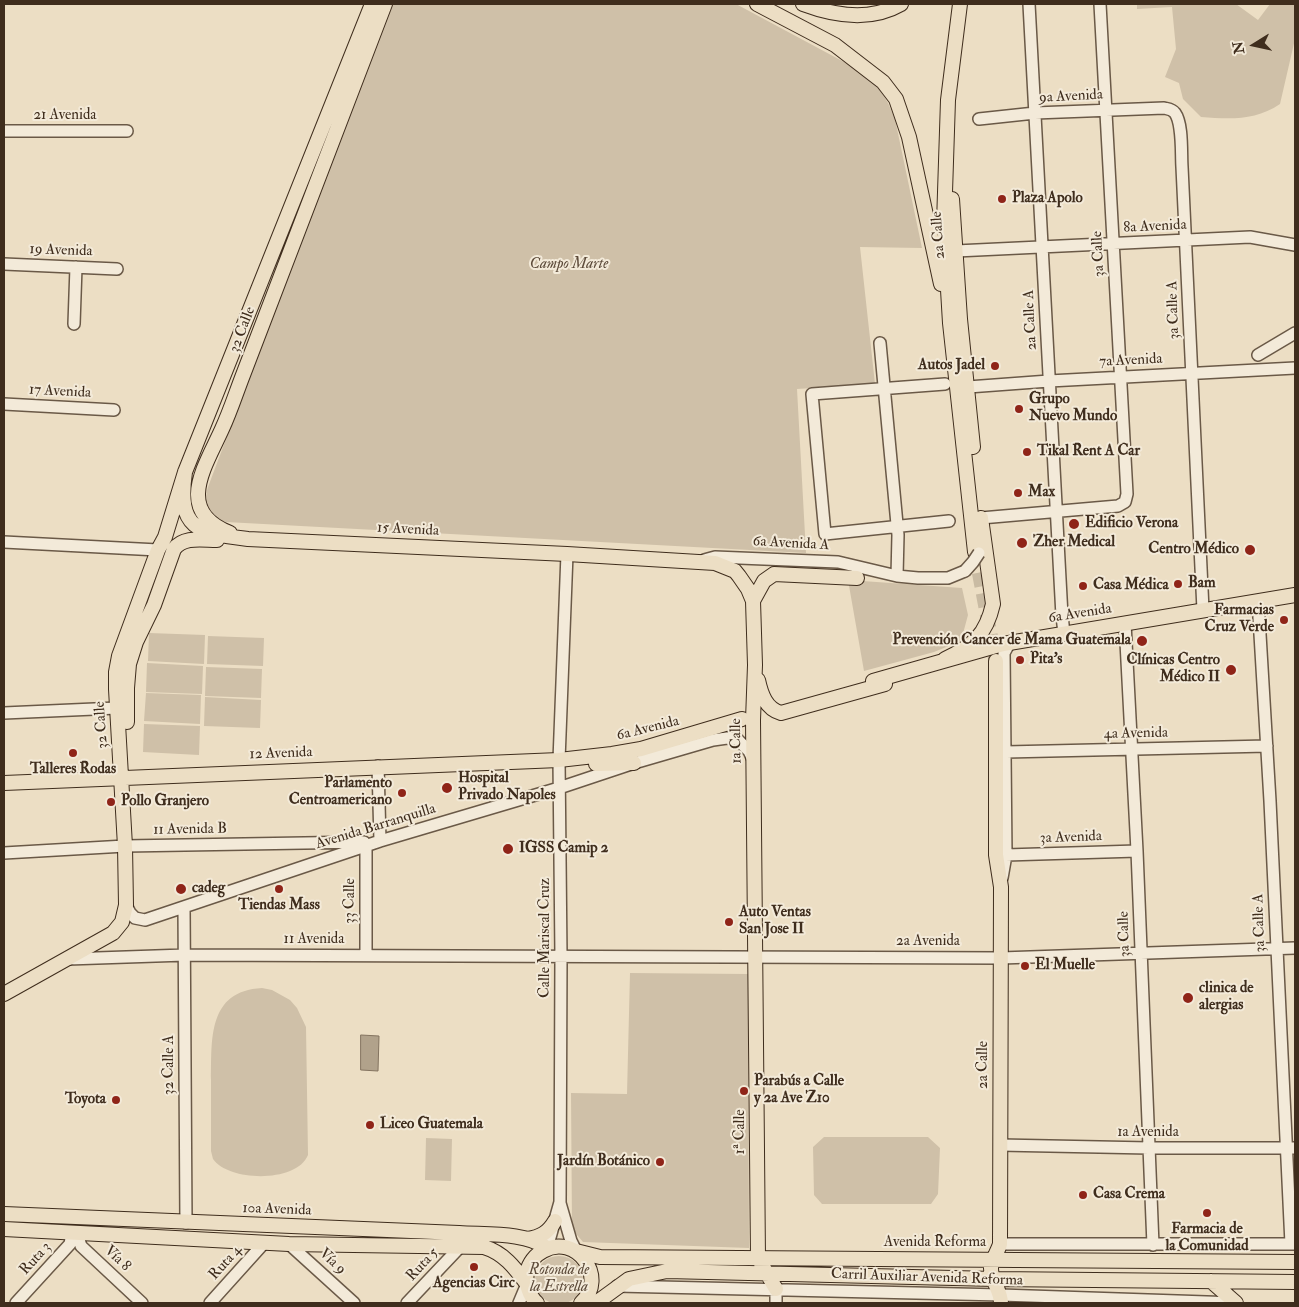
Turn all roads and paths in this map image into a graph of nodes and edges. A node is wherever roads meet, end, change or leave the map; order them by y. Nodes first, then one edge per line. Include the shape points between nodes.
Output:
1 (372, 4) edge
2 (385, 4) edge
3 (757, 4) edge
4 (803, 4) edge
5 (901, 4) edge
6 (960, 4) edge
7 (1029, 4) edge
8 (1100, 4) edge
9 (1164, 108) joint
10 (1106, 110) junction
11 (1035, 113) junction
12 (979, 119) dead end
13 (4, 131) edge
14 (127, 132) dead end
15 (945, 169) junction
16 (1186, 240) junction
17 (1113, 244) junction
18 (1295, 245) edge
19 (1042, 248) junction
20 (956, 251) junction
21 (4, 264) edge
22 (76, 266) junction
23 (118, 269) dead end
24 (950, 323) junction
25 (74, 324) dead end
26 (1295, 334) edge
27 (880, 344) dead end
28 (1258, 355) dead end
29 (1295, 368) edge
30 (1191, 373) junction
31 (1120, 377) junction
32 (1049, 381) junction
33 (945, 384) dead end
34 (968, 387) junction
35 (884, 389) junction
36 (4, 404) edge
37 (114, 410) dead end
38 (185, 472) junction
39 (1056, 512) junction
40 (949, 521) dead end
41 (982, 524) junction
42 (897, 526) junction
43 (165, 537) junction
44 (248, 539) junction
45 (4, 542) edge
46 (158, 550) junction
47 (977, 552) junction
48 (567, 554) junction
49 (695, 562) junction
50 (897, 576) junction
51 (857, 578) dead end
52 (1295, 595) edge
53 (753, 601) junction
54 (1258, 601) junction
55 (154, 605) junction
56 (1203, 610) junction
57 (1126, 623) junction
58 (1064, 634) junction
59 (1010, 642) junction
60 (945, 660) junction
61 (996, 661) tunnel mouth
62 (755, 665) junction
63 (792, 704) dead end
64 (118, 708) junction
65 (4, 713) edge
66 (742, 719) dead end
67 (1267, 746) junction
68 (1132, 750) junction
69 (1006, 752) junction
70 (559, 760) junction
71 (634, 763) junction
72 (754, 763) junction
73 (378, 766) junction
74 (122, 777) junction
75 (4, 783) edge
76 (559, 788) junction
77 (374, 843) junction
78 (125, 846) junction
79 (1137, 851) junction
80 (4, 853) edge
81 (1006, 855) junction
82 (1001, 887) junction
83 (126, 905) junction
84 (184, 907) junction
85 (1276, 948) junction
86 (1295, 948) edge
87 (1141, 954) junction
88 (185, 955) junction
89 (366, 956) junction
90 (561, 957) junction
91 (756, 957) junction
92 (1001, 958) junction
93 (66, 959) junction
94 (4, 994) edge
95 (1000, 1146) junction
96 (1149, 1148) junction
97 (1291, 1148) edge
98 (560, 1202) junction
99 (4, 1214) edge
100 (555, 1222) junction
101 (186, 1223) junction
102 (4, 1229) edge
103 (79, 1234) junction
104 (528, 1239) junction
105 (264, 1243) junction
106 (289, 1244) junction
107 (1000, 1244) junction
108 (1153, 1244) junction
109 (1293, 1244) edge
110 (460, 1247) junction
111 (547, 1248) junction
112 (576, 1251) junction
113 (758, 1258) junction
114 (994, 1259) junction
115 (1009, 1259) junction
116 (1295, 1262) edge
117 (767, 1273) junction
118 (994, 1279) junction
119 (1010, 1279) junction
120 (1211, 1281) junction
121 (1295, 1282) edge
122 (617, 1286) junction
123 (531, 1296) edge
124 (776, 1296) edge
125 (1001, 1299) edge
126 (594, 1302) edge
127 (16, 1303) edge
128 (142, 1303) edge
129 (210, 1303) edge
130 (354, 1303) edge
131 (407, 1303) edge
132 (519, 1303) edge
133 (581, 1303) edge
134 (1189, 1303) edge
135 (1236, 1303) edge

1 - 38 main road, 32 Calle
2 - 44 main road, 32 Calle via 243,375 198,483 199,504 210,521 225,531
3 - 24 main road via 835,46 882,82 896,99 910,136
4 - 5 main road via 836,14 860,15 881,12
6 - 15 main road via 948,100
7 - 11 street, 2a Calle A
8 - 10 street, 3a Calle
9 - 10 street, 9a Avenida
9 - 16 street, 3a Calle A via 1171,110 1179,122
10 - 11 street, 9a Avenida
10 - 17 street, 3a Calle
11 - 12 street, 9a Avenida
11 - 19 street, 2a Calle A
13 - 14 street, 21 Avenida
15 - 20 main road, 2a Calle via 953,203
15 - 24 main road, 2a Calle via 944,223
16 - 17 street, 8a Avenida
16 - 18 street, 8a Avenida via 1250,236
16 - 30 street, 3a Calle A
17 - 19 street, 8a Avenida
17 - 31 street, 3a Calle
19 - 20 street, 8a Avenida
19 - 32 street, 2a Calle A
20 - 34 main road, 2a Calle
21 - 22 street, 19 Avenida
22 - 23 street, 19 Avenida
22 - 25 street
24 - 47 main road, 2a Calle
26 - 28 street
27 - 35 street
29 - 30 street, 7a Avenida
30 - 31 street, 7a Avenida
30 - 56 street, 3a Calle A
31 - 32 street, 7a Avenida
31 - 39 street, 3a Calle via 1125,502 1118,506
32 - 34 street, 7a Avenida
32 - 39 street, 2a Calle A
33 - 35 street
34 - 41 main road, 2a Calle
35 - 42 street
35 - 42 street via 812,394 825,534
36 - 37 street, 17 Avenida
38 - 43 main road, 32 Calle
38 - 44 main road, 32 Calle via 184,505 192,524 213,534
39 - 41 street
39 - 58 street, 2a Calle A
40 - 42 street
41 - 47 street
41 - 60 main road, 2a Calle via 993,604 990,618 972,645
42 - 50 street
43 - 46 main road, 32 Calle
43 - 55 main road via 166,552
44 - 48 main road, 15 Avenida
44 - 55 main road via 179,543
45 - 46 street
46 - 64 main road, 32 Calle via 119,656 116,672
47 - 50 street, 6a Avenida A, bridge via 965,571 948,578
48 - 49 main road, 6a Avenida A
48 - 70 street, Calle Mariscal Cruz
49 - 50 street, 6a Avenida A via 715,557 838,562
49 - 53 main road, 1a Calle via 720,564 735,571
51 - 53 main road via 774,574 764,581
52 - 54 main road, 6a Avenida
53 - 62 main road, 1a Calle
54 - 56 main road, 6a Avenida
54 - 67 street, 3a Calle A
55 - 74 main road, 32 Calle via 136,642 130,664
56 - 57 main road, 6a Avenida
57 - 58 main road, 6a Avenida
57 - 68 street, 3a Calle
58 - 59 main road, 6a Avenida
59 - 60 main road, 6a Avenida
59 - 62 main road via 998,650 784,713 767,705
59 - 69 street, 2a Calle via 1004,653
60 - 63 main road, 6a Avenida
61 - 82 main road, 2a Calle via 996,855
62 - 72 main road, 1a Calle
64 - 65 street
64 - 74 main road, 32 Calle
66 - 70 main road, 6a Avenida via 641,749
67 - 68 street, 4a Avenida
67 - 85 street, 3a Calle A
68 - 69 street, 4a Avenida
68 - 79 street, 3a Calle
69 - 81 street, 2a Calle
70 - 71 main road via 575,765
70 - 73 main road, 12 Avenida
70 - 76 street, Calle Mariscal Cruz
71 - 72 street, Avenida Barranquilla via 727,738 743,744
71 - 76 street, Avenida Barranquilla
72 - 91 main road, 1a Calle
73 - 74 main road, 12 Avenida
73 - 77 street, 33 Calle
74 - 75 main road, 12 Avenida
74 - 78 main road, 32 Calle
76 - 77 street, Avenida Barranquilla
76 - 90 street, Calle Mariscal Cruz
77 - 78 street, 11 Avenida B
77 - 84 street, Avenida Barranquilla
77 - 89 street, 33 Calle
78 - 80 street, 11 Avenida B
78 - 83 main road, 32 Calle
79 - 81 street, 3a Avenida
79 - 87 street, 3a Calle
81 - 82 street, 2a Calle
82 - 92 main road, 2a Calle
83 - 84 street, Avenida Barranquilla via 135,918 145,920
83 - 93 main road via 122,922 113,933
84 - 88 street, 32 Calle A
85 - 86 street, 2a Avenida
85 - 87 street, 2a Avenida
85 - 97 street, 3a Calle A
87 - 92 street, 2a Avenida
87 - 96 street, 3a Calle
88 - 89 street, 11 Avenida
88 - 93 street, 11 Avenida
88 - 101 street, 32 Calle A
89 - 90 street, 11 Avenida
90 - 91 street, 2a Avenida
90 - 98 street, Calle Mariscal Cruz
91 - 92 street, 2a Avenida
91 - 113 main road, 1ª Calle
92 - 95 main road, 2a Calle
93 - 94 main road
95 - 96 street, 1a Avenida
95 - 107 main road, 2a Calle
96 - 97 street, 1a Avenida
96 - 108 street, 3a Calle
97 - 109 street, 3a Calle A
98 - 100 street, Calle Mariscal Cruz
98 - 112 street, Calle Mariscal Cruz
99 - 101 main road, 10a Avenida
100 - 104 main road via 544,1234
100 - 111 street, Calle Mariscal Cruz
101 - 103 main road via 175,1234 98,1231
101 - 104 main road, 10a Avenida via 459,1233
102 - 103 main road
103 - 105 main road
103 - 127 street, Ruta 3
103 - 128 street, Vía 8 via 81,1246
104 - 111 main road, 10a Avenida
105 - 106 main road
105 - 129 street, Ruta 4
106 - 110 main road
106 - 130 street, Vía 9
107 - 108 street
107 - 114 main road, 2a Calle
107 - 115 main road
108 - 109 street
110 - 123 main road via 492,1249 512,1263
110 - 131 street, Ruta 5
111 - 112 main road via 567,1247
111 - 123 main road via 529,1266
112 - 113 main road, Avenida Reforma via 600,1257
112 - 133 main road via 587,1262 592,1278 588,1294
113 - 114 main road, Avenida Reforma
113 - 117 main road
114 - 115 main road, Avenida Reforma
114 - 118 main road, 2a Calle via 991,1267
115 - 116 main road, Avenida Reforma
115 - 119 main road via 1012,1268
117 - 118 main road
117 - 122 main road via 667,1271 629,1279
117 - 124 main road
118 - 119 main road
118 - 125 main road, 2a Calle
119 - 120 main road
119 - 125 main road
120 - 121 main road
120 - 135 main road
122 - 124 street, Carril Auxiliar Avenida Reforma
122 - 126 main road
123 - 132 street
124 - 125 street, Carril Auxiliar Avenida Reforma
125 - 134 street, Carril Auxiliar Avenida Reforma
134 - 135 street, Carril Auxiliar Avenida Reforma

